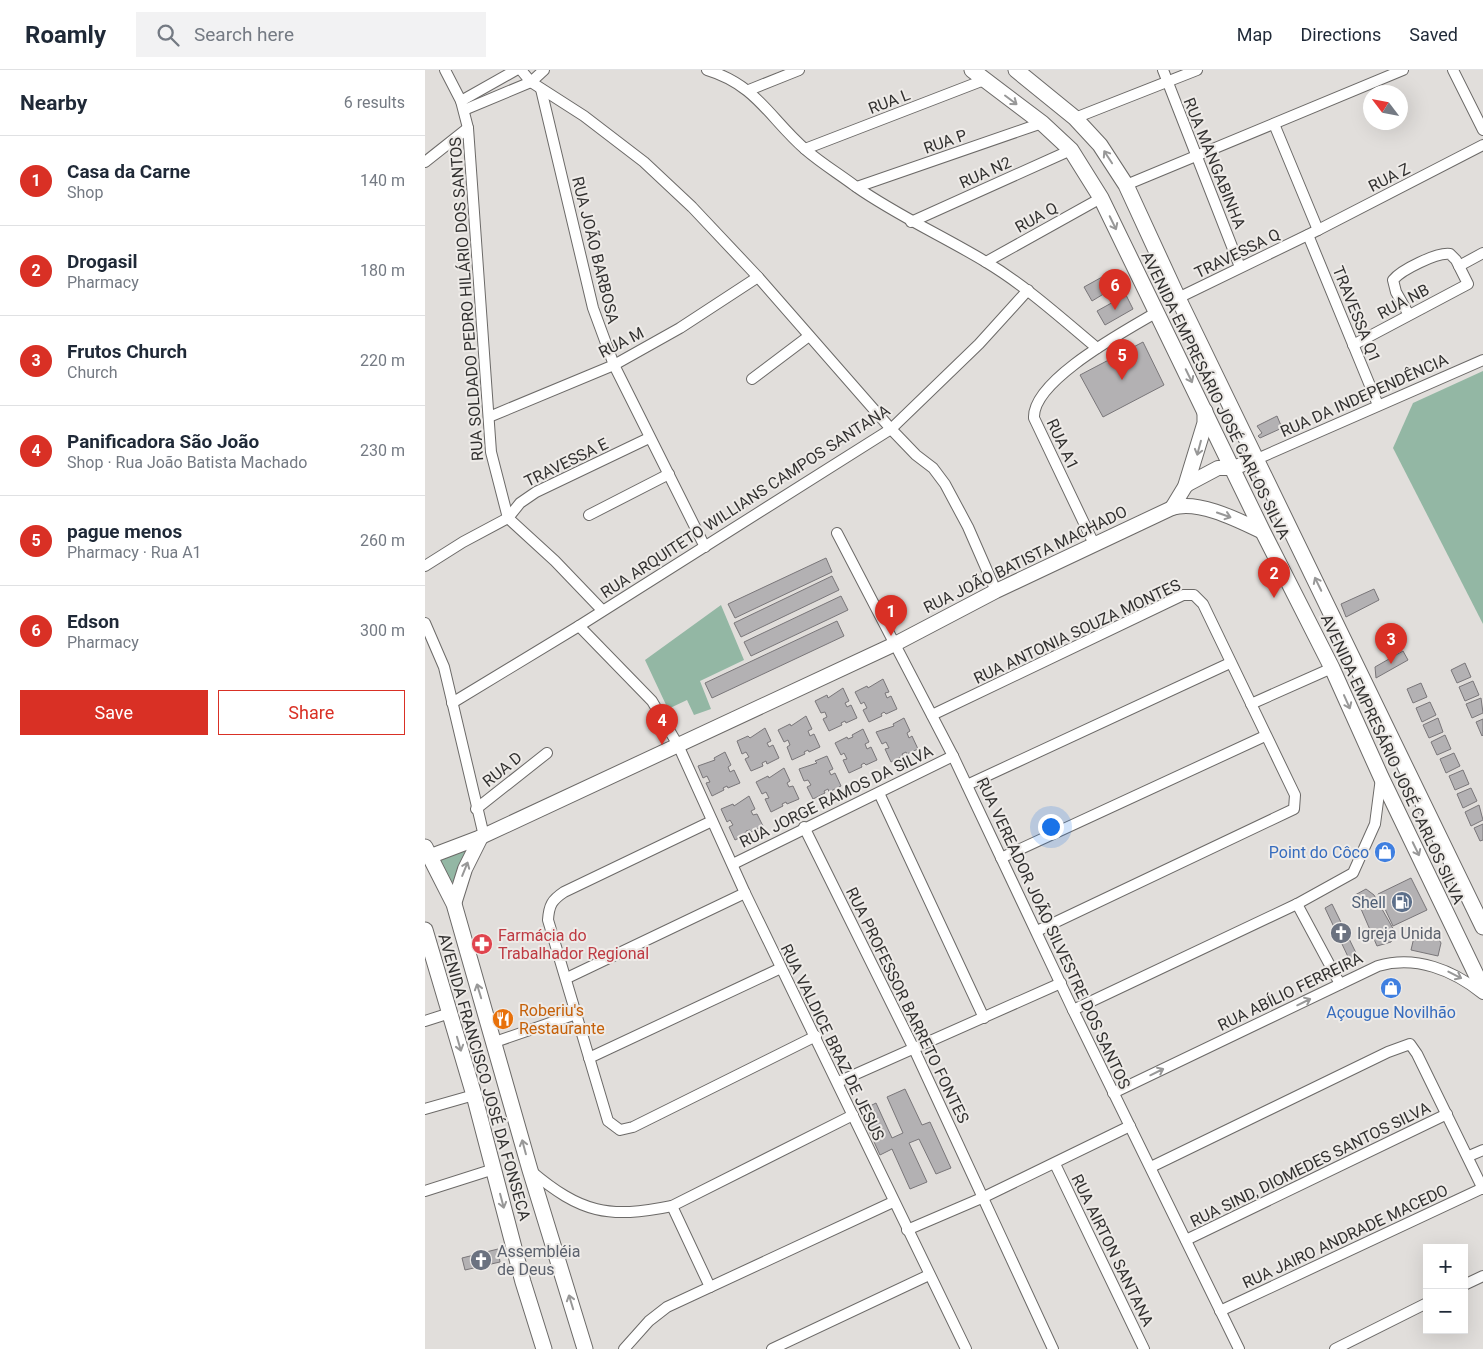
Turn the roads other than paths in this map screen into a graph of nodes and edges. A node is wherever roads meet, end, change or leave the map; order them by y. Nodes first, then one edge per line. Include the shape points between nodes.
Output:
1 (445, 70) edge
2 (516, 70) edge
3 (521, 70) edge
4 (544, 70) edge
5 (707, 70) edge
6 (799, 70) edge
7 (972, 70) edge
8 (1163, 70) edge
9 (1197, 70) edge
10 (1403, 70) edge
11 (1453, 70) edge
12 (1024, 72) edge
13 (984, 80) junction
14 (531, 82) junction
15 (1166, 82) junction
16 (541, 89) junction
17 (749, 90) junction
18 (463, 105) junction
19 (1075, 118) junction
20 (1042, 123) junction
21 (1274, 124) junction
22 (468, 128) junction
23 (1483, 130) edge
24 (1483, 144) edge
25 (805, 149) junction
26 (1071, 150) junction
27 (1195, 157) junction
28 (425, 162) edge
29 (1127, 186) junction
30 (857, 187) junction
31 (1101, 198) junction
32 (911, 222) junction
33 (1313, 233) junction
34 (1483, 253) edge
35 (986, 262) junction
36 (1459, 266) junction
37 (1240, 268) junction
38 (758, 276) junction
39 (1028, 290) junction
40 (1178, 298) junction
41 (1157, 312) junction
42 (1409, 315) junction
43 (809, 336) junction
44 (1353, 345) junction
45 (1097, 348) junction
46 (1483, 360) edge
47 (614, 365) junction
48 (752, 379) dead end
49 (1378, 405) junction
50 (1205, 410) junction
51 (489, 417) junction
52 (891, 429) junction
53 (649, 438) junction
54 (1257, 458) junction
55 (1233, 468) junction
56 (669, 474) junction
57 (1186, 485) junction
58 (1177, 506) junction
59 (589, 515) dead end
60 (508, 518) junction
61 (1263, 532) junction
62 (837, 533) dead end
63 (1094, 544) junction
64 (705, 546) junction
65 (425, 566) edge
66 (996, 591) junction
67 (602, 610) junction
68 (425, 624) edge
69 (579, 626) junction
70 (895, 644) junction
71 (1230, 663) junction
72 (1332, 668) junction
73 (452, 703) junction
74 (1251, 704) junction
75 (932, 715) junction
76 (1265, 736) junction
77 (678, 745) junction
78 (547, 753) dead end
79 (953, 756) junction
80 (1381, 777) junction
81 (967, 785) junction
82 (879, 793) junction
83 (476, 810) junction
84 (712, 821) junction
85 (804, 827) junction
86 (482, 836) junction
87 (428, 852) edge
88 (1001, 858) junction
89 (733, 864) junction
90 (745, 893) junction
91 (454, 904) junction
92 (1297, 904) junction
93 (1483, 927) edge
94 (1037, 931) junction
95 (426, 936) edge
96 (781, 968) junction
97 (567, 978) junction
98 (1061, 983) junction
99 (1340, 984) junction
100 (1483, 989) edge
101 (1483, 994) edge
102 (1073, 1010) junction
103 (450, 1013) junction
104 (576, 1014) junction
105 (984, 1018) junction
106 (425, 1021) edge
107 (816, 1036) junction
108 (495, 1042) junction
109 (913, 1049) junction
110 (589, 1058) junction
111 (838, 1082) junction
112 (1113, 1093) junction
113 (474, 1094) junction
114 (425, 1109) edge
115 (1447, 1114) junction
116 (853, 1115) junction
117 (1130, 1126) junction
118 (1483, 1150) edge
119 (1469, 1156) junction
120 (1055, 1164) junction
121 (1151, 1168) junction
122 (494, 1169) junction
123 (530, 1170) junction
124 (1483, 1188) edge
125 (425, 1191) edge
126 (984, 1197) junction
127 (893, 1202) junction
128 (672, 1206) junction
129 (907, 1230) junction
130 (1186, 1240) junction
131 (929, 1275) junction
132 (1483, 1276) edge
133 (1468, 1283) edge
134 (710, 1287) junction
135 (1423, 1306) edge
136 (1220, 1311) junction
137 (1238, 1347) edge
138 (962, 1348) edge
139 (544, 1349) edge
140 (585, 1349) edge
141 (624, 1349) edge
142 (772, 1349) edge
143 (1053, 1349) edge
144 (1144, 1349) edge
145 (1226, 1349) edge
146 (1335, 1349) edge

1 - 18 street, RUA SOLDADO PEDRO HILÁRIO DOS SANTOS
2 - 18 street
3 - 14 street
4 - 14 street
5 - 17 street
6 - 17 street
7 - 13 main road, AVENIDA EMPRESÁRIO JOSÉ CARLOS SILVA
8 - 15 street, RUA MANGABINHA
9 - 15 street
10 - 21 street
11 - 23 street
12 - 19 main road, AVENIDA EMPRESÁRIO JOSÉ CARLOS SILVA
13 -> 20 main road, AVENIDA EMPRESÁRIO JOSÉ CARLOS SILVA
13 - 25 street, RUA L
14 - 16 street
14 - 18 street
15 - 19 street
15 - 27 street, RUA MANGABINHA
16 - 38 street via 584,116 645,162
16 - 47 street, RUA JOÃO BARBOSA via 593,308
17 - 25 street
18 - 22 street, RUA SOLDADO PEDRO HILÁRIO DOS SANTOS
29 -> 19 main road, AVENIDA EMPRESÁRIO JOSÉ CARLOS SILVA via 1100,145
20 - 26 main road, AVENIDA EMPRESÁRIO JOSÉ CARLOS SILVA
20 - 30 street, RUA P
21 - 27 street
21 - 33 street
22 - 28 street
22 - 51 street, RUA SOLDADO PEDRO HILÁRIO DOS SANTOS
24 - 33 street, RUA Z
25 - 30 street
26 - 31 main road, AVENIDA EMPRESÁRIO JOSÉ CARLOS SILVA
26 - 32 street, RUA N2
27 - 29 street
27 - 37 street, RUA MANGABINHA
29 - 40 main road, AVENIDA EMPRESÁRIO JOSÉ CARLOS SILVA
30 - 32 street
31 - 35 street, RUA Q
31 -> 41 main road, AVENIDA EMPRESÁRIO JOSÉ CARLOS SILVA
32 - 35 street
33 - 37 street, TRAVESSA Q
33 - 44 street, TRAVESSA Q1
34 - 36 street
35 - 39 street
36 - 42 street, RUA NB via 1468,284
36 - 42 street via 1450,254 1445,253 1397,276 1393,286
37 - 40 street, TRAVESSA Q
38 - 43 street
38 - 47 street, RUA M via 680,328
39 - 45 street
39 - 52 street, RUA ARQUITETO WILLIANS CAMPOS SANTANA via 979,344
40 - 54 main road, AVENIDA EMPRESÁRIO JOSÉ CARLOS SILVA
41 - 45 street
41 -> 50 main road, AVENIDA EMPRESÁRIO JOSÉ CARLOS SILVA
42 - 44 street, RUA NB
43 - 48 street
43 - 52 street
44 - 49 street, TRAVESSA Q1
45 - 63 street, RUA A1 via 1049,386 1040,396 1034,412
46 - 49 street, RUA DA INDEPENDÊNCIA
47 - 51 street, RUA M
47 - 53 street, RUA JOÃO BARBOSA
49 - 54 street, RUA DA INDEPENDÊNCIA
50 - 55 main road, AVENIDA EMPRESÁRIO JOSÉ CARLOS SILVA
50 -> 57 main road via 1205,423
51 - 60 street, RUA SOLDADO PEDRO HILÁRIO DOS SANTOS via 491,452
52 - 64 street, RUA ARQUITETO WILLIANS CAMPOS SANTANA
52 - 66 street via 915,455 933,468 945,484
53 - 56 street, RUA JOÃO BARBOSA
53 - 60 street, TRAVESSA E via 536,492 520,503
54 - 55 street
93 -> 54 main road, AVENIDA EMPRESÁRIO JOSÉ CARLOS SILVA
55 - 57 street via 1218,468
55 - 61 main road, AVENIDA EMPRESÁRIO JOSÉ CARLOS SILVA
56 - 59 street
56 - 64 street, RUA JOÃO BARBOSA
57 - 58 street
58 -> 61 street via 1225,514
58 - 63 street, RUA JOÃO BATISTA MACHADO
60 - 65 street, TRAVESSA E
60 - 67 street
61 - 72 main road, AVENIDA EMPRESÁRIO JOSÉ CARLOS SILVA
62 - 70 street, RUA VEREADOR JOÃO SILVESTRE DOS SANTOS
63 - 66 street, RUA JOÃO BATISTA MACHADO
64 - 67 street, RUA ARQUITETO WILLIANS CAMPOS SANTANA
66 - 70 street, RUA JOÃO BATISTA MACHADO
67 - 69 street, RUA ARQUITETO WILLIANS CAMPOS SANTANA
68 - 73 street via 442,662
69 - 73 street, RUA ARQUITETO WILLIANS CAMPOS SANTANA
69 - 77 street, RUA VALDICE BRAZ DE JESUS via 652,701
70 - 75 street, RUA VEREADOR JOÃO SILVESTRE DOS SANTOS
70 - 77 street, RUA JOÃO BATISTA MACHADO
71 - 74 street, RUA ANTONIA SOUZA MONTES
71 - 75 street, RUA ANTONIA SOUZA MONTES via 1203,604 1194,595 1187,594
71 - 81 street
72 - 74 street
72 -> 80 main road, AVENIDA EMPRESÁRIO JOSÉ CARLOS SILVA
73 - 83 street
74 - 76 street, RUA ANTONIA SOUZA MONTES
75 - 79 street, RUA VEREADOR JOÃO SILVESTRE DOS SANTOS
76 - 88 street
76 - 94 street, RUA ANTONIA SOUZA MONTES via 1295,796 1294,809
77 - 84 street, RUA VALDICE BRAZ DE JESUS
77 - 86 street, RUA JOÃO BATISTA MACHADO
78 - 83 street, RUA D
79 - 81 street, RUA VEREADOR JOÃO SILVESTRE DOS SANTOS
79 - 82 street, RUA JORGE RAMOS DA SILVA
80 - 92 street via 1375,824 1353,873
80 -> 100 main road, AVENIDA EMPRESÁRIO JOSÉ CARLOS SILVA
81 - 88 street, RUA VEREADOR JOÃO SILVESTRE DOS SANTOS
82 - 85 street, RUA JORGE RAMOS DA SILVA
82 - 105 street
83 - 86 street
84 - 89 street, RUA VALDICE BRAZ DE JESUS
84 - 97 street via 564,892 551,902 548,920
85 - 89 street, RUA JORGE RAMOS DA SILVA
85 - 109 street, RUA PROFESSOR BARRETO FONTES
86 - 87 street, RUA JOÃO BATISTA MACHADO
91 -> 86 street via 465,869
87 - 91 main road, AVENIDA FRANCISCO JOSÉ DA FONSECA
88 - 94 street, RUA VEREADOR JOÃO SILVESTRE DOS SANTOS
89 - 90 street, RUA VALDICE BRAZ DE JESUS
90 - 96 street, RUA VALDICE BRAZ DE JESUS
90 - 97 street
108 -> 91 main road, AVENIDA FRANCISCO JOSÉ DA FONSECA
92 - 99 street
92 - 102 street
94 - 98 street, RUA VEREADOR JOÃO SILVESTRE DOS SANTOS
95 - 103 main road, AVENIDA FRANCISCO JOSÉ DA FONSECA
96 - 107 street, RUA VALDICE BRAZ DE JESUS
96 - 110 street
97 - 104 street
98 - 102 street, RUA VEREADOR JOÃO SILVESTRE DOS SANTOS
98 - 105 street
99 -> 101 street, RUA ABÍLIO FERREIRA via 1393,961 1424,964 1448,971
112 -> 99 street, RUA ABÍLIO FERREIRA
102 - 112 street, RUA VEREADOR JOÃO SILVESTRE DOS SANTOS
103 - 106 street
103 -> 113 main road, AVENIDA FRANCISCO JOSÉ DA FONSECA
104 - 108 street
104 - 110 street
105 - 109 street
107 - 110 street via 633,1127 620,1130 608,1121 604,1112
107 - 111 street, RUA VALDICE BRAZ DE JESUS
123 -> 108 main road, AVENIDA FRANCISCO JOSÉ DA FONSECA
109 - 111 street
109 - 126 street, RUA PROFESSOR BARRETO FONTES
111 - 116 street, RUA VALDICE BRAZ DE JESUS
112 - 117 street, RUA VEREADOR JOÃO SILVESTRE DOS SANTOS
113 - 114 street
113 - 122 main road, AVENIDA FRANCISCO JOSÉ DA FONSECA
115 - 119 street
115 - 121 street via 1413,1046 1407,1044
115 - 130 street, RUA SIND, DIOMEDES SANTOS SILVA
116 - 127 street, RUA VALDICE BRAZ DE JESUS
116 - 128 street
117 - 120 street
117 - 121 street, RUA VEREADOR JOÃO SILVESTRE DOS SANTOS
118 - 119 street
119 - 124 street
120 - 126 street
120 - 144 street, RUA AIRTON SANTANA
121 - 130 street, RUA VEREADOR JOÃO SILVESTRE DOS SANTOS
122 - 125 street
122 -> 139 main road, AVENIDA FRANCISCO JOSÉ DA FONSECA
123 - 128 street via 557,1192 599,1211 641,1212
140 -> 123 main road, AVENIDA FRANCISCO JOSÉ DA FONSECA
124 - 136 street, RUA JAIRO ANDRADE MACEDO
126 - 129 street
126 - 143 street, RUA PROFESSOR BARRETO FONTES
127 - 129 street, RUA VALDICE BRAZ DE JESUS
127 - 134 street
128 - 134 street
129 - 131 street, RUA VALDICE BRAZ DE JESUS
130 - 136 street, RUA VEREADOR JOÃO SILVESTRE DOS SANTOS
131 - 138 street, RUA VALDICE BRAZ DE JESUS
131 - 142 street
132 - 133 street
134 - 141 street via 667,1307 649,1320
135 - 146 street
136 - 137 street, RUA VEREADOR JOÃO SILVESTRE DOS SANTOS
137 - 145 street

